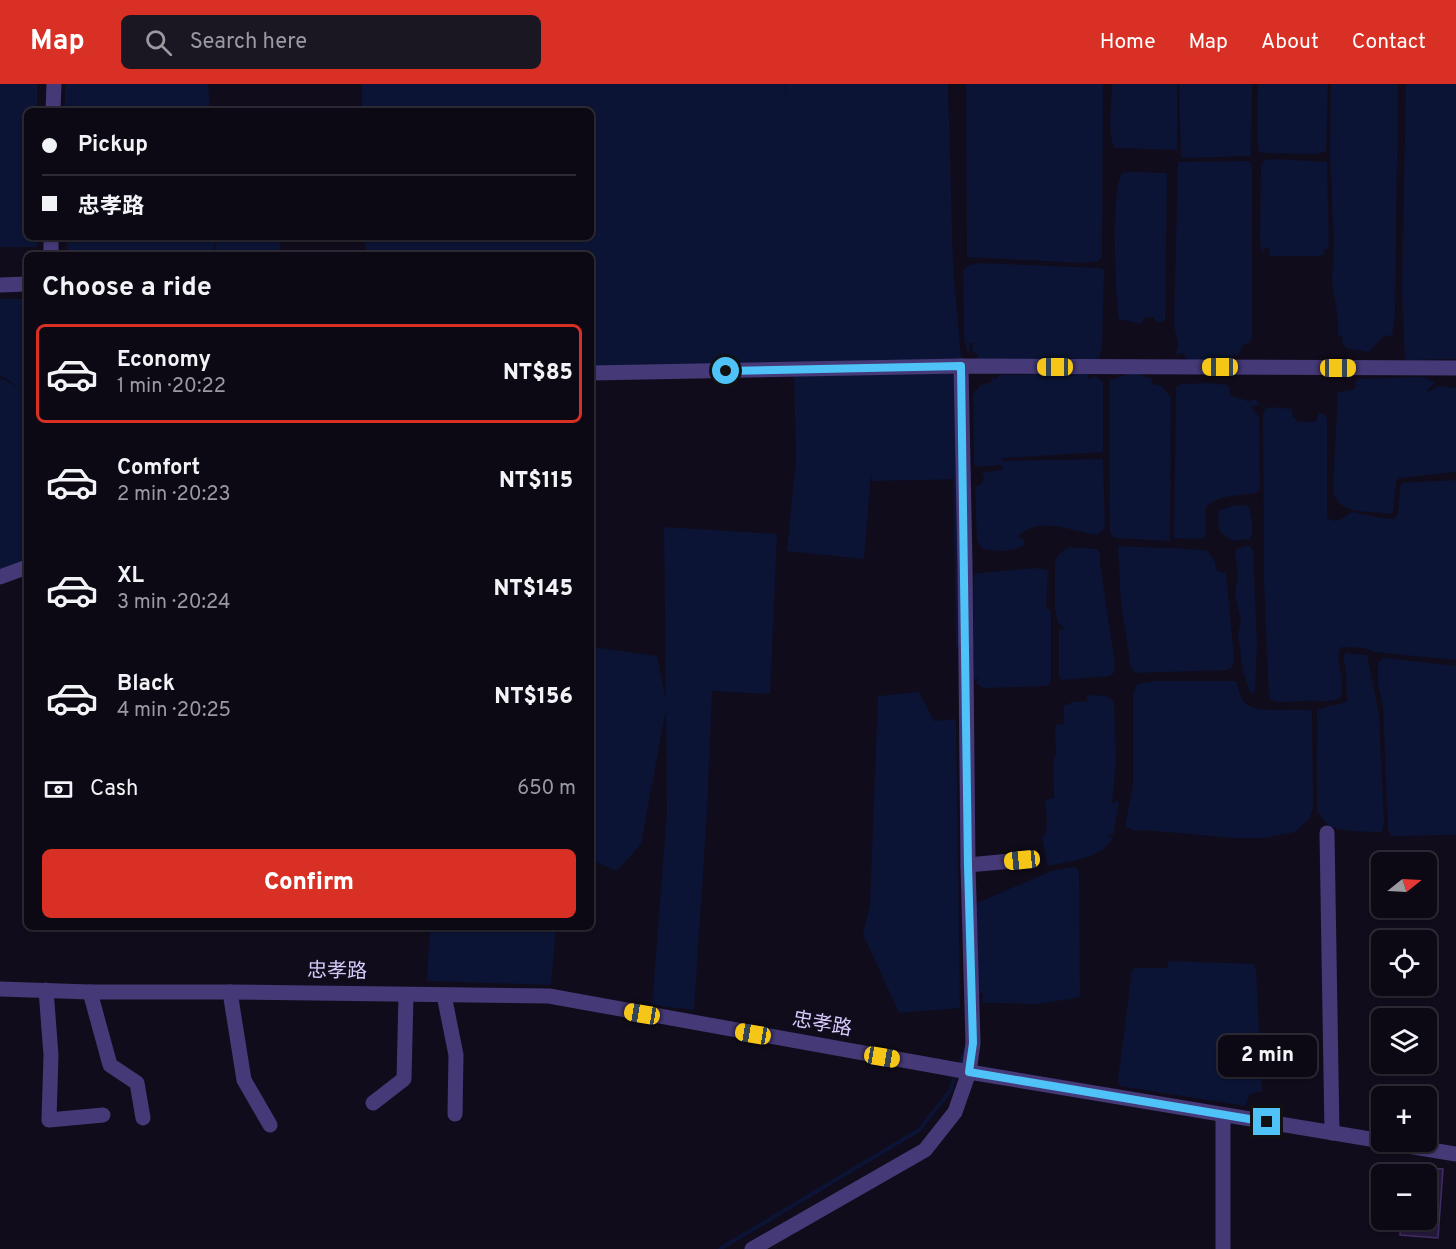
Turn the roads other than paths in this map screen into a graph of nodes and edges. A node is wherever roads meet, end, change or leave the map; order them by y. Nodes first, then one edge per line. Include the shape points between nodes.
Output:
1 (54, 84) edge
2 (53, 108) edge
3 (24, 284) edge
4 (0, 285) edge
5 (961, 366) junction
6 (1456, 368) edge
7 (594, 374) edge
8 (24, 568) edge
9 (0, 577) edge
10 (1327, 833) dead end
11 (1022, 860) dead end
12 (968, 865) junction
13 (0, 989) edge
14 (46, 990) junction
15 (90, 992) junction
16 (230, 992) junction
17 (406, 994) junction
18 (444, 995) junction
19 (969, 1072) junction
20 (373, 1103) dead end
21 (455, 1114) dead end
22 (103, 1115) dead end
23 (1223, 1115) junction
24 (143, 1118) dead end
25 (270, 1125) dead end
26 (1332, 1133) junction
27 (1371, 1139) edge
28 (1437, 1151) edge
29 (1456, 1154) edge
30 (752, 1249) edge
31 (1223, 1249) edge

1 - 2 street
3 - 4 street
5 - 6 street
5 - 7 street
5 - 12 street
8 - 9 street
10 - 26 street
11 - 12 street
12 - 19 street via 973,1043
13 - 14 street, 忠孝路
14 - 15 street, 忠孝路
14 - 22 street via 51,1055 49,1120
15 - 16 street, 忠孝路
15 - 24 street via 110,1065 137,1083
16 - 17 street, 忠孝路
16 - 25 street via 244,1080
17 - 18 street, 忠孝路
17 - 20 street via 404,1079
18 - 19 street, 忠孝路 via 549,996
18 - 21 street via 456,1055
19 - 23 street, 忠孝路
19 - 30 street via 955,1112 925,1150
23 - 26 street, 忠孝路
23 - 31 street
26 - 27 street, 忠孝路
28 - 29 street, 忠孝路

